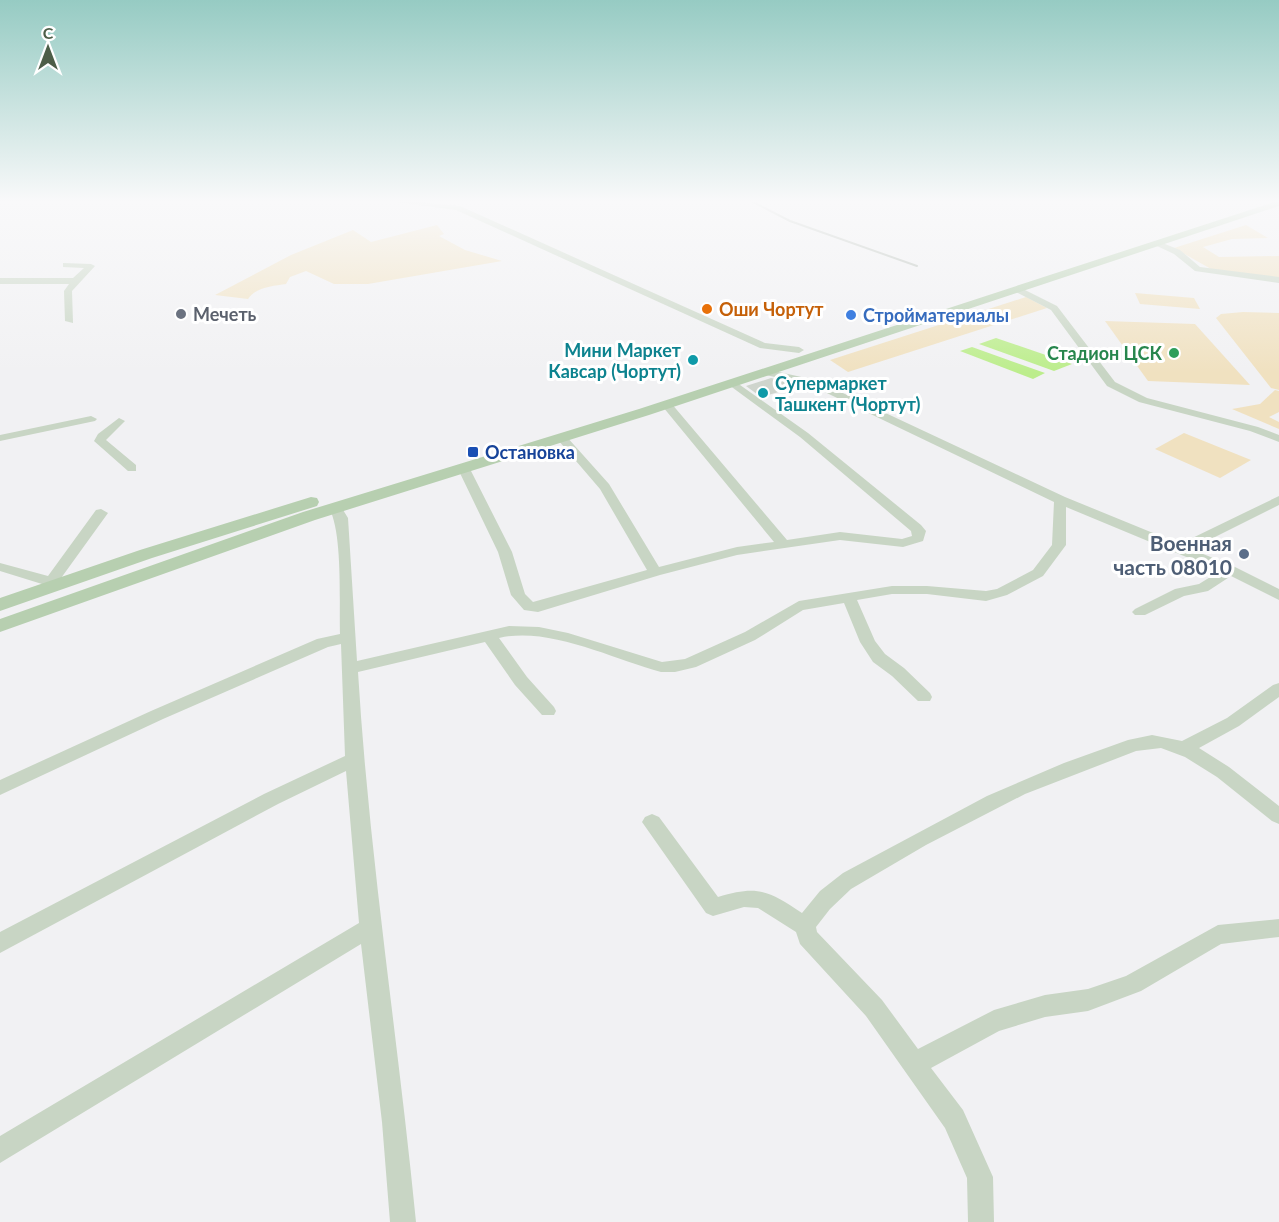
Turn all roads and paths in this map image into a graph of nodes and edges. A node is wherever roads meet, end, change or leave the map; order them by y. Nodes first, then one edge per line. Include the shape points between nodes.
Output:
1 (570, 259) edge
2 (1095, 259) edge
3 (1114, 259) edge
4 (1186, 259) edge
5 (66, 264) dead end
6 (2, 276) edge
7 (75, 280) junction
8 (1279, 280) edge
9 (1019, 290) junction
10 (70, 321) dead end
11 (909, 321) junction
12 (763, 346) junction
13 (798, 356) junction
14 (767, 366) junction
15 (811, 382) junction
16 (733, 383) junction
17 (630, 402) junction
18 (667, 405) junction
19 (645, 412) junction
20 (91, 418) dead end
21 (119, 421) dead end
22 (0, 438) edge
23 (562, 438) junction
24 (1279, 439) edge
25 (132, 468) dead end
26 (464, 469) junction
27 (1060, 500) junction
28 (1279, 500) edge
29 (335, 508) junction
30 (101, 513) dead end
31 (207, 543) junction
32 (784, 545) junction
33 (1181, 549) junction
34 (0, 567) edge
35 (1230, 570) junction
36 (655, 572) junction
37 (49, 585) junction
38 (1279, 595) edge
39 (848, 596) junction
40 (0, 605) edge
41 (1140, 612) dead end
42 (0, 626) edge
43 (488, 635) junction
44 (348, 637) junction
45 (351, 668) junction
46 (1279, 689) edge
47 (924, 697) dead end
48 (548, 711) dead end
49 (1184, 748) junction
50 (354, 759) junction
51 (0, 788) edge
52 (1279, 816) edge
53 (652, 822) dead end
54 (804, 926) junction
55 (370, 928) junction
56 (1279, 928) edge
57 (0, 943) edge
58 (916, 1064) junction
59 (0, 1150) edge
60 (403, 1222) edge
61 (981, 1222) edge

1 - 12 street
2 - 11 main road
3 - 9 main road
4 - 8 street via 1198,269
5 - 7 street via 91,266
6 - 7 street
7 - 10 street via 68,291
9 - 11 main road
9 - 24 street via 1054,308 1111,384 1143,400
11 - 13 main road
12 - 13 street
12 - 14 street
13 - 14 main road
13 - 15 street
14 - 15 street
14 - 16 main road
14 - 17 main road
15 - 27 street
16 - 18 main road
16 - 32 street via 809,438 919,534 903,543 840,537
17 - 19 main road
17 - 31 main road
18 - 19 main road
18 - 32 street
19 - 23 main road
20 - 22 street
21 - 25 street via 100,441
23 - 26 main road
23 - 36 street via 605,487
26 - 29 main road
26 - 36 street via 505,552 518,595 529,607
27 - 33 street
27 - 39 street via 1059,545 1038,573 1002,592 986,596 892,590
28 - 33 street
29 - 31 main road
29 - 44 street via 341,518
30 - 37 street
31 - 37 main road
31 - 42 main road
32 - 36 street via 737,550
33 - 35 street
34 - 37 street
35 - 38 street
35 - 41 street via 1214,583 1180,592
37 - 40 main road
39 - 43 street via 799,606 750,636 675,667 661,667 539,632
39 - 47 street via 867,642 879,658
43 - 45 street
43 - 48 street via 520,681
44 - 45 street
44 - 51 street via 323,643 157,715
45 - 50 street
46 - 49 street via 1233,722
49 - 52 street
49 - 54 street via 1162,742 1138,743 1003,796 846,882 818,905
50 - 55 street
50 - 57 street
53 - 54 street via 713,908 755,898
54 - 58 street via 808,937 874,1008
55 - 59 street
55 - 60 street
56 - 58 street via 1218,935 1133,984 1088,1000 1045,1006 994,1021
58 - 61 street via 954,1119 980,1177

